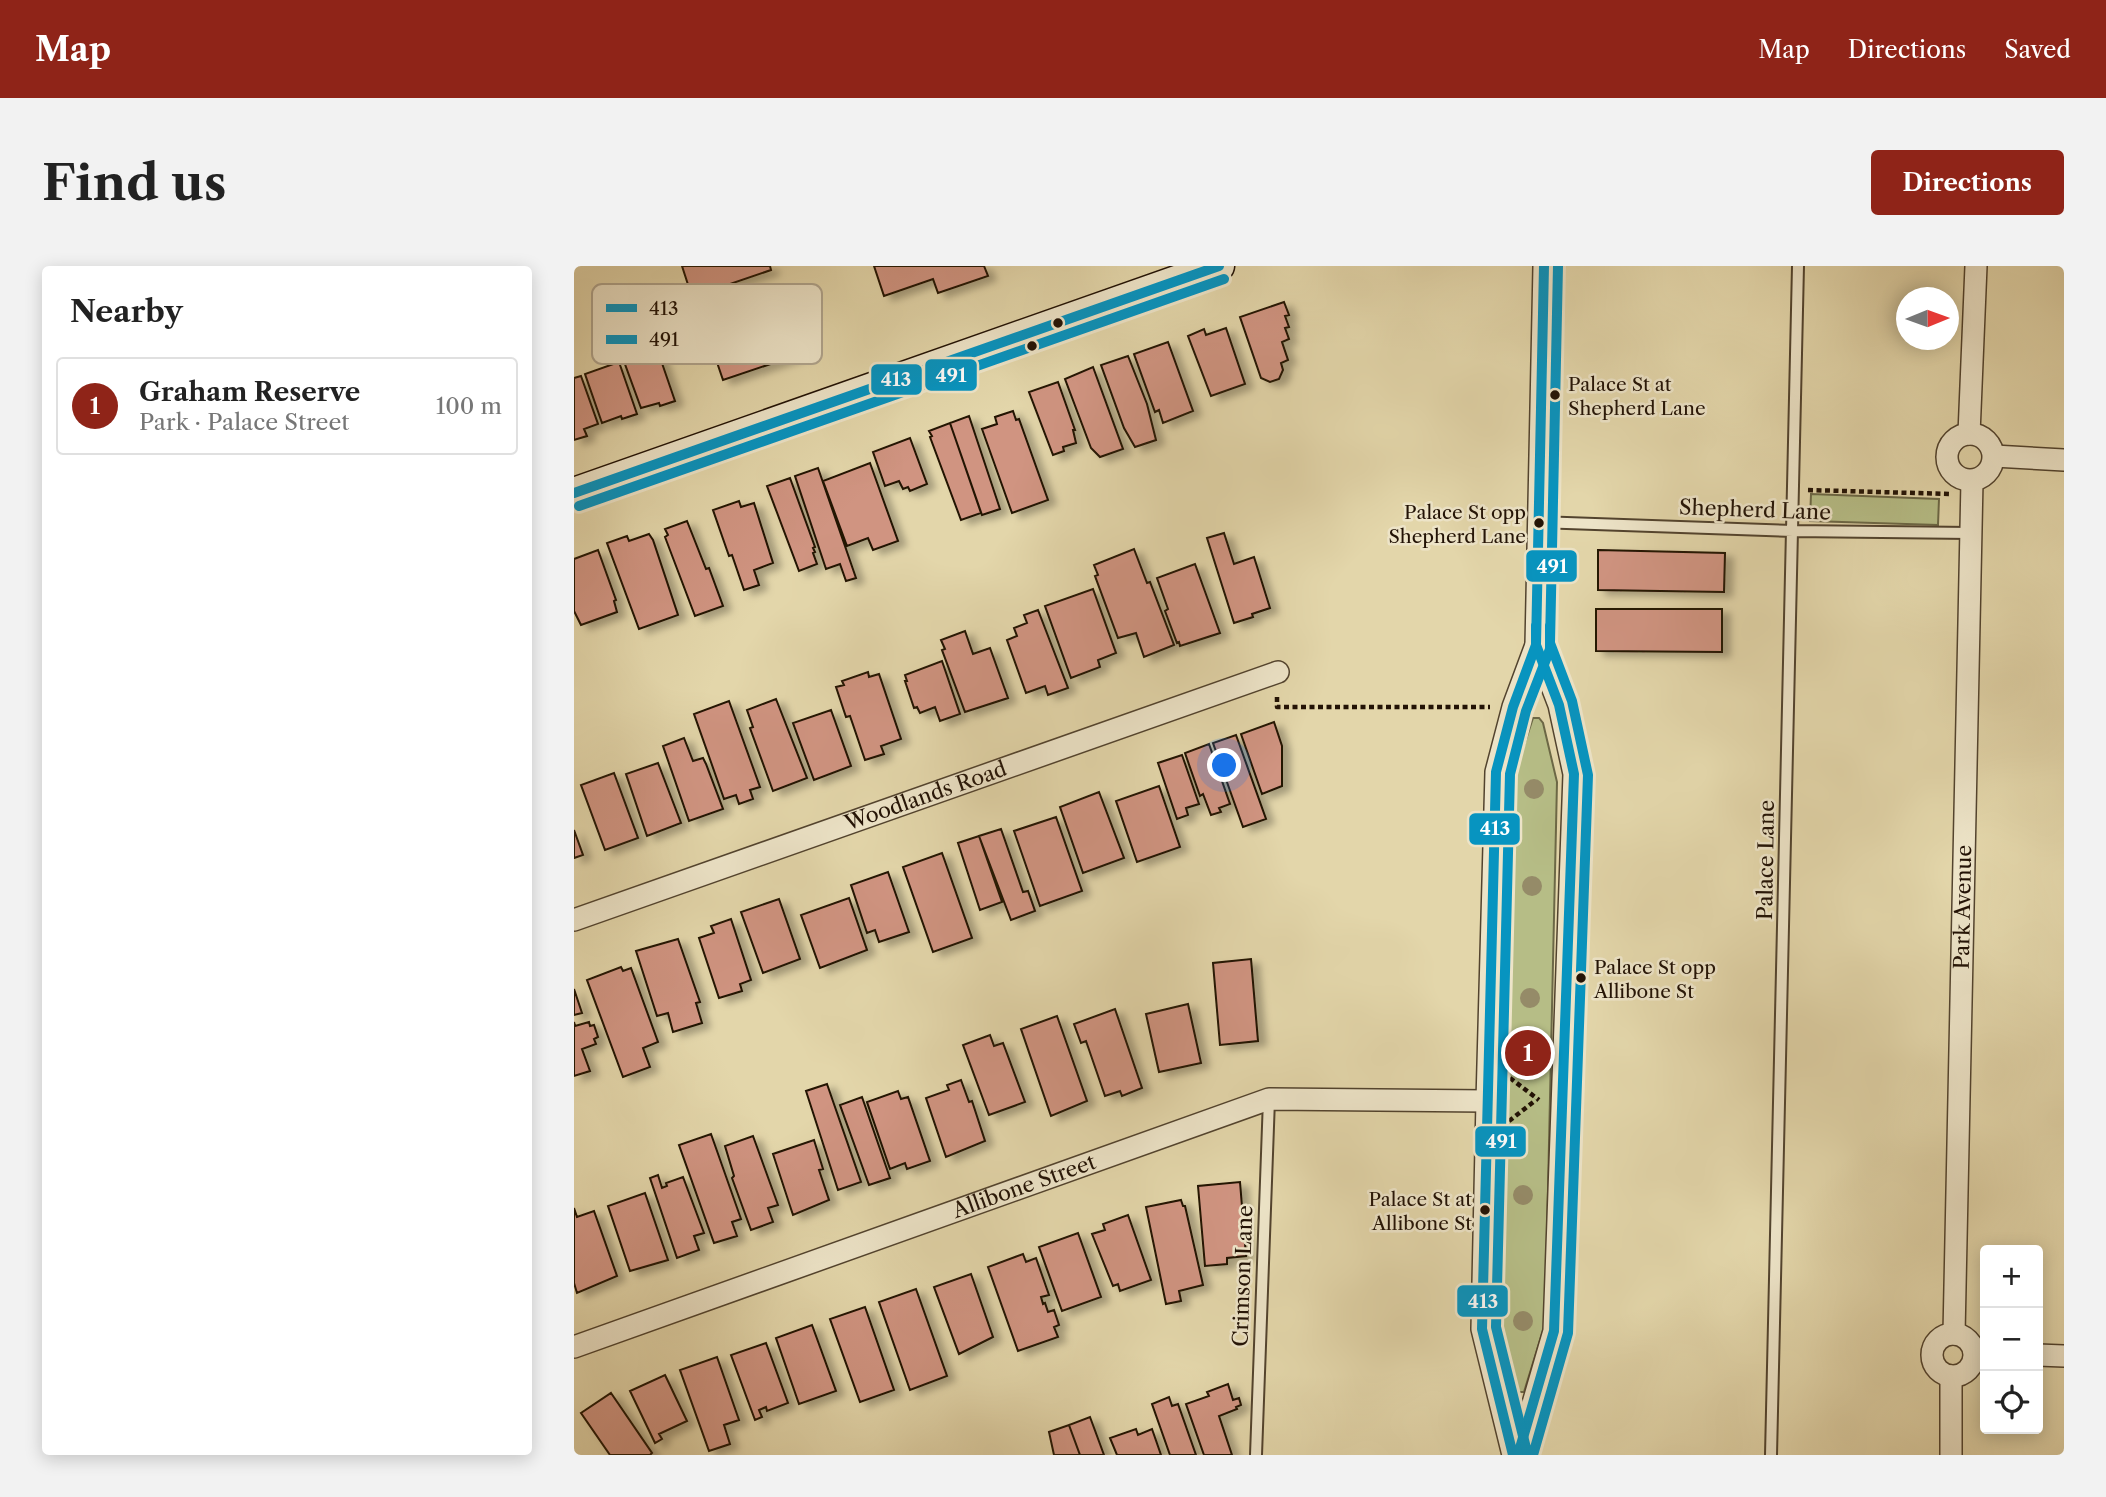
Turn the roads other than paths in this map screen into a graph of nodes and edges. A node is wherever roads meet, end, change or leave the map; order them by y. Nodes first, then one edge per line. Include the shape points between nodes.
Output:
1 (1219, 266) edge
2 (1544, 266) edge
3 (1798, 266) edge
4 (1976, 266) edge
5 (1969, 434) junction
6 (1993, 456) junction
7 (2064, 460) edge
8 (1972, 488) junction
9 (574, 493) edge
10 (1538, 522) junction
11 (1793, 531) junction
12 (1971, 533) junction
13 (1536, 645) junction
14 (1278, 672) dead end
15 (574, 920) edge
16 (1269, 1099) junction
17 (1487, 1101) junction
18 (1954, 1334) junction
19 (574, 1347) edge
20 (1980, 1354) edge
21 (2043, 1355) edge
22 (2064, 1356) edge
23 (1951, 1376) junction
24 (1256, 1455) edge
25 (1516, 1455) edge
26 (1771, 1455) edge
27 (1951, 1455) edge

1 - 9 main road
2 - 10 street
3 - 11 lane, Palace Lane
4 - 5 street
5 - 6 street via 1983,437
5 - 8 street via 1951,443 1947,462
6 - 7 street
6 - 8 street via 1992,466
8 - 12 street, Park Avenue
10 - 11 lane, Shepherd Lane
10 - 13 street
11 - 12 lane, Shepherd Lane
11 - 26 lane, Palace Lane
12 - 18 street, Park Avenue
13 - 17 street via 1496,772
13 - 25 street via 1559,705 1574,774 1554,1331
14 - 15 street, Woodlands Road
16 - 17 street, Allibone Street
16 - 19 street, Allibone Street
16 - 24 lane, Crimson Lane
17 - 25 street via 1482,1329
18 - 20 street
18 - 23 street via 1941,1338 1932,1353 1935,1366
20 - 23 street via 1965,1373
21 - 22 street
23 - 27 street

